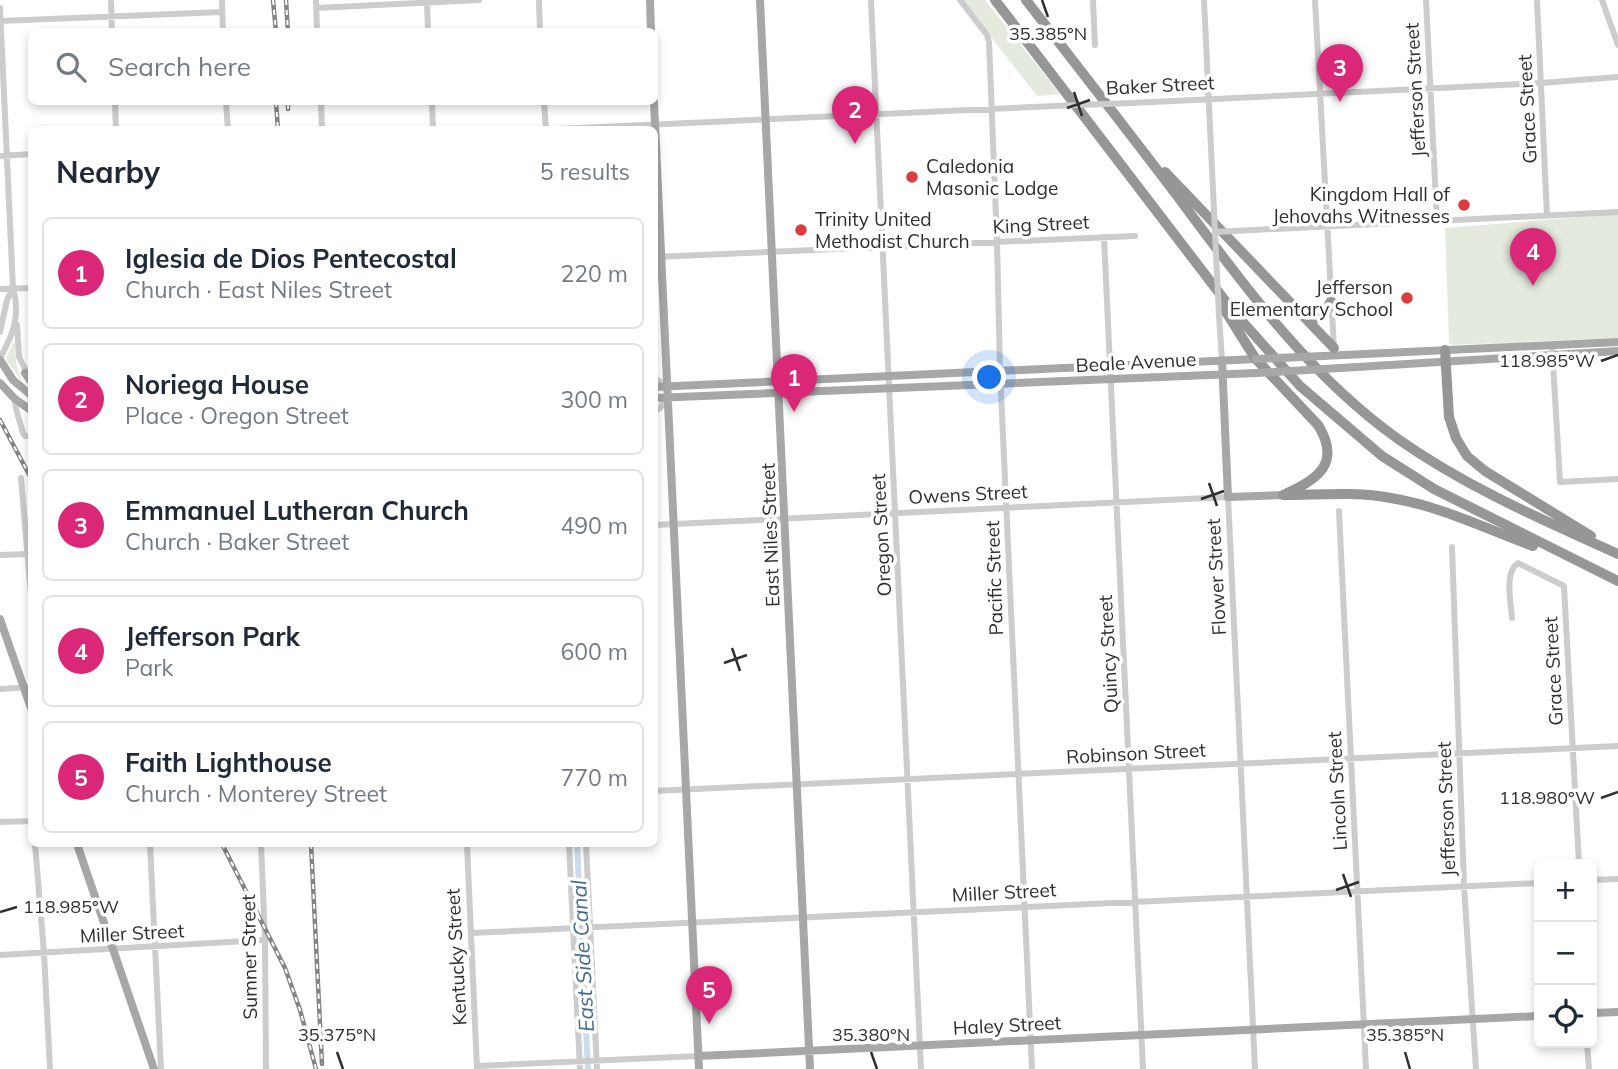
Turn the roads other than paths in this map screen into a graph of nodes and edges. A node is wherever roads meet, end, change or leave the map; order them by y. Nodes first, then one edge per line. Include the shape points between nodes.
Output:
1 (111, 0) edge
2 (222, 0) edge
3 (479, 0) edge
4 (539, 0) edge
5 (650, 0) edge
6 (760, 0) edge
7 (871, 0) edge
8 (960, 0) edge
9 (995, 0) edge
10 (1026, 0) edge
11 (1093, 0) edge
12 (1204, 0) edge
13 (1315, 0) edge
14 (1426, 0) edge
15 (1537, 0) edge
16 (1602, 0) edge
17 (427, 1) edge
18 (316, 4) edge
19 (0, 8) edge
20 (222, 12) junction
21 (111, 16) junction
22 (0, 21) edge
23 (112, 28) edge
24 (223, 28) edge
25 (317, 28) edge
26 (428, 28) edge
27 (540, 28) edge
28 (651, 28) edge
29 (1618, 45) edge
30 (1095, 46) dead end
31 (1618, 77) edge
32 (1541, 83) junction
33 (1430, 89) junction
34 (1320, 94) junction
35 (1209, 99) junction
36 (115, 105) edge
37 (226, 105) edge
38 (321, 105) edge
39 (432, 105) edge
40 (544, 105) edge
41 (654, 105) edge
42 (992, 109) junction
43 (877, 114) junction
44 (766, 120) junction
45 (655, 124) junction
46 (117, 126) edge
47 (228, 126) edge
48 (322, 126) edge
49 (433, 126) edge
50 (546, 126) edge
51 (611, 126) edge
52 (1134, 139) junction
53 (28, 154) edge
54 (3, 156) edge
55 (1618, 212) edge
56 (1547, 216) junction
57 (1437, 221) junction
58 (1326, 227) junction
59 (1215, 232) junction
60 (1135, 236) dead end
61 (1104, 237) junction
62 (997, 242) junction
63 (883, 247) junction
64 (772, 253) junction
65 (658, 257) edge
66 (1194, 259) junction
67 (13, 288) junction
68 (28, 288) edge
69 (0, 289) edge
70 (1331, 302) junction
71 (1304, 316) junction
72 (17, 320) junction
73 (0, 332) edge
74 (1618, 342) edge
75 (1446, 349) junction
76 (1552, 351) junction
77 (1618, 351) edge
78 (1334, 352) junction
79 (0, 359) edge
80 (1222, 360) junction
81 (666, 361) junction
82 (1446, 363) junction
83 (1111, 366) junction
84 (1336, 368) junction
85 (1000, 370) junction
86 (1223, 374) junction
87 (890, 375) junction
88 (28, 376) edge
89 (658, 378) edge
90 (1112, 379) junction
91 (779, 380) junction
92 (658, 382) edge
93 (0, 383) edge
94 (1000, 384) junction
95 (667, 386) junction
96 (890, 389) junction
97 (28, 393) edge
98 (780, 394) junction
99 (658, 398) edge
100 (668, 398) junction
101 (15, 399) junction
102 (28, 408) edge
103 (658, 408) edge
104 (658, 410) edge
105 (669, 425) junction
106 (28, 436) edge
107 (21, 478) dead end
108 (1618, 479) edge
109 (1283, 495) junction
110 (1227, 497) junction
111 (1117, 503) junction
112 (1007, 508) junction
113 (1339, 511) dead end
114 (895, 513) junction
115 (785, 519) junction
116 (674, 524) junction
117 (658, 525) edge
118 (28, 537) edge
119 (1451, 547) dead end
120 (28, 554) edge
121 (1618, 554) edge
122 (0, 555) edge
123 (1587, 566) junction
124 (1618, 581) edge
125 (1512, 618) dead end
126 (0, 619) edge
127 (28, 687) edge
128 (0, 689) edge
129 (1618, 746) edge
130 (1573, 748) junction
131 (1460, 753) junction
132 (1351, 758) junction
133 (1240, 764) junction
134 (1129, 769) junction
135 (1018, 774) junction
136 (908, 779) junction
137 (797, 785) junction
138 (686, 790) junction
139 (658, 791) edge
140 (28, 821) edge
141 (0, 822) edge
142 (35, 847) edge
143 (78, 847) edge
144 (150, 847) edge
145 (261, 847) edge
146 (467, 847) edge
147 (569, 847) edge
148 (586, 847) edge
149 (1579, 859) edge
150 (1618, 879) edge
151 (1597, 880) edge
152 (1534, 883) edge
153 (1464, 886) junction
154 (1357, 891) junction
155 (1246, 897) junction
156 (1136, 902) junction
157 (1025, 907) junction
158 (914, 912) junction
159 (803, 917) junction
160 (692, 923) junction
161 (590, 927) junction
162 (573, 928) junction
163 (471, 933) junction
164 (265, 940) junction
165 (155, 948) junction
166 (113, 950) junction
167 (44, 953) junction
168 (0, 955) edge
169 (1618, 1012) edge
170 (1597, 1013) edge
171 (1534, 1016) edge
172 (1474, 1019) junction
173 (1364, 1024) junction
174 (1253, 1029) junction
175 (1142, 1035) junction
176 (1031, 1040) junction
177 (920, 1045) junction
178 (1587, 1048) edge
179 (810, 1050) junction
180 (699, 1056) junction
181 (596, 1060) junction
182 (580, 1065) edge
183 (477, 1068) edge
184 (50, 1069) edge
185 (154, 1069) edge
186 (161, 1069) edge
187 (266, 1069) edge
188 (597, 1069) edge
189 (699, 1069) edge
190 (810, 1069) edge
191 (921, 1069) edge
192 (1032, 1069) edge
193 (1143, 1069) edge
194 (1255, 1069) edge
195 (1366, 1069) edge
196 (1476, 1069) edge
197 (1588, 1069) edge

1 - 21 street
2 - 20 street
3 - 17 street
4 - 27 street
5 - 28 main road
6 - 44 main road, East Niles Street
7 - 43 street, Oregon Street
8 - 42 street, Pacific Street via 988,39
9 - 66 highway
10 - 52 highway
11 - 30 street
12 - 35 street, Flower Street
13 - 34 street
14 - 33 street, Jefferson Street
15 - 32 street, Grace Street
16 - 29 street
17 - 18 street
17 - 26 street
18 - 25 street
19 - 22 street
20 - 21 street
20 - 24 street
21 - 22 street
21 - 23 street
22 - 54 street
31 - 32 street, Baker Street
32 - 33 street, Baker Street
32 - 56 street, Grace Street
33 - 34 street, Baker Street
33 - 57 street, Jefferson Street
34 - 35 street, Baker Street
34 - 58 street
35 - 42 street, Baker Street, bridge
35 - 59 street, Flower Street, bridge
36 - 46 street
37 - 47 street
38 - 48 street
39 - 49 street
40 - 50 street
41 - 45 main road
42 - 43 street, Baker Street
42 - 62 street, Pacific Street
43 - 44 street, Baker Street
43 - 63 street, Oregon Street
44 - 45 street, Baker Street
44 - 64 main road, East Niles Street
45 - 51 street, Baker Street
52 - 71 highway
52 - 121 highway via 1239,279 1327,380 1397,439 1489,494
53 - 54 street
54 - 67 street
55 - 56 street
56 - 57 street
57 - 58 street
58 - 59 street, bridge
58 - 70 street
59 - 80 street, Flower Street, bridge
60 - 61 street, King Street
61 - 62 street, King Street
61 - 83 street, Quincy Street
62 - 63 street, King Street
62 - 85 street, Pacific Street
63 - 64 street, King Street
63 - 87 street, Oregon Street
64 - 65 street, King Street
64 - 91 main road, East Niles Street
65 - 81 main road
66 - 109 highway via 1255,358 1324,435 1327,452 1322,471 1306,485
66 - 123 highway via 1300,386 1382,456 1456,502
67 - 68 street
67 - 69 street
67 - 72 street
67 - 73 street
70 - 71 highway via 1317,318
70 - 78 street
71 - 78 highway
72 - 79 street
72 - 88 street via 19,357
74 - 76 main road, Beale Avenue
75 - 76 main road, Beale Avenue
75 - 78 main road, Beale Avenue
75 - 82 highway
76 - 77 main road, Beale Avenue
76 - 82 main road, Beale Avenue
76 - 108 street via 1560,482
78 - 80 main road, Beale Avenue, bridge
78 - 84 main road
79 - 97 main road
80 - 83 main road, Beale Avenue
80 - 86 main road, Flower Street
81 - 89 main road
81 - 95 main road
82 - 84 main road, Beale Avenue
82 - 121 highway via 1449,416 1467,456
83 - 85 main road, Beale Avenue
83 - 90 street, Quincy Street
84 - 86 main road, Beale Avenue, bridge
85 - 87 main road, Beale Avenue
85 - 94 street, Pacific Street
86 - 90 main road, Beale Avenue
86 - 110 main road, Flower Street
87 - 91 main road, Beale Avenue
87 - 96 street, Oregon Street
90 - 94 main road, Beale Avenue
90 - 111 street, Quincy Street
91 - 95 main road, Beale Avenue
91 - 98 main road, East Niles Street
92 - 95 main road, Beale Avenue
93 - 101 main road
94 - 96 main road, Beale Avenue
94 - 112 street, Pacific Street
95 - 100 main road
96 - 98 main road, Beale Avenue
96 - 114 street, Oregon Street
98 - 100 main road, Beale Avenue
98 - 115 main road, East Niles Street
99 - 100 main road, Beale Avenue
100 - 103 street
100 - 105 main road
101 - 102 main road
101 - 106 street via 23,433
104 - 105 main road via 666,414
105 - 116 main road
107 - 118 street
109 - 110 main road, Owens Street
109 - 123 highway via 1401,500
110 - 111 street, Owens Street
110 - 133 street, Flower Street
111 - 112 street, Owens Street
111 - 134 street, Quincy Street
112 - 114 street, Owens Street
112 - 135 street, Pacific Street
113 - 132 street, Lincoln Street
114 - 115 street, Owens Street
114 - 136 street, Oregon Street
115 - 116 street, Owens Street
115 - 137 main road, East Niles Street
116 - 117 street, Owens Street
116 - 138 main road
119 - 131 street, Jefferson Street
120 - 122 street
123 - 124 highway
125 - 130 street, Grace Street via 1510,572 1515,565 1564,586
126 - 127 main road
127 - 128 street
129 - 130 street, Robinson Street
130 - 131 street, Robinson Street
130 - 149 street, Grace Street
131 - 132 street, Robinson Street
131 - 153 street, Jefferson Street
132 - 133 street, Robinson Street
132 - 154 street, Lincoln Street
133 - 134 street, Robinson Street
133 - 155 street, Flower Street
134 - 135 street, Robinson Street
134 - 156 street, Quincy Street
135 - 136 street, Robinson Street
135 - 157 street, Pacific Street
136 - 137 street, Robinson Street
136 - 158 street, Oregon Street
137 - 138 street, Robinson Street
137 - 159 main road, East Niles Street
138 - 139 street, Robinson Street
138 - 160 main road
140 - 141 street
142 - 167 street
143 - 166 main road
144 - 165 street
145 - 164 street, Sumner Street
146 - 163 street, Kentucky Street
147 - 162 street
148 - 161 street
150 - 151 street
152 - 153 street, Miller Street
153 - 154 street, Miller Street
153 - 172 street, Jefferson Street
154 - 155 street, Miller Street
154 - 173 street, Lincoln Street
155 - 156 street, Miller Street
155 - 174 street, Flower Street
156 - 157 street, Miller Street
156 - 175 street, Quincy Street
157 - 158 street, Miller Street
157 - 176 street, Pacific Street
158 - 159 street, Miller Street
158 - 177 street, Oregon Street
159 - 160 street, Miller Street
159 - 179 main road, East Niles Street
160 - 161 street, Miller Street
160 - 180 main road
161 - 162 street, Miller Street
161 - 181 street
162 - 163 street, Miller Street
162 - 182 street
163 - 183 street, Kentucky Street
164 - 165 street, Miller Street
164 - 187 street, Sumner Street
165 - 166 street, Miller Street
165 - 186 street
166 - 167 street, Miller Street
166 - 185 main road
167 - 168 street, Miller Street
167 - 184 street
169 - 170 main road
171 - 172 main road, Haley Street
172 - 173 main road, Haley Street
172 - 196 street, Jefferson Street
173 - 174 main road, Haley Street
173 - 195 street, Lincoln Street
174 - 175 main road, Haley Street
174 - 194 street, Flower Street
175 - 176 main road, Haley Street
175 - 193 street, Quincy Street
176 - 177 main road, Haley Street
176 - 192 street, Pacific Street
177 - 179 main road, Haley Street
177 - 191 street, Oregon Street
178 - 197 street
179 - 180 main road, Haley Street
179 - 190 main road, East Niles Street
180 - 181 street, Haley Street
180 - 189 main road
181 - 182 street, Haley Street
181 - 188 street
182 - 183 street, Haley Street

